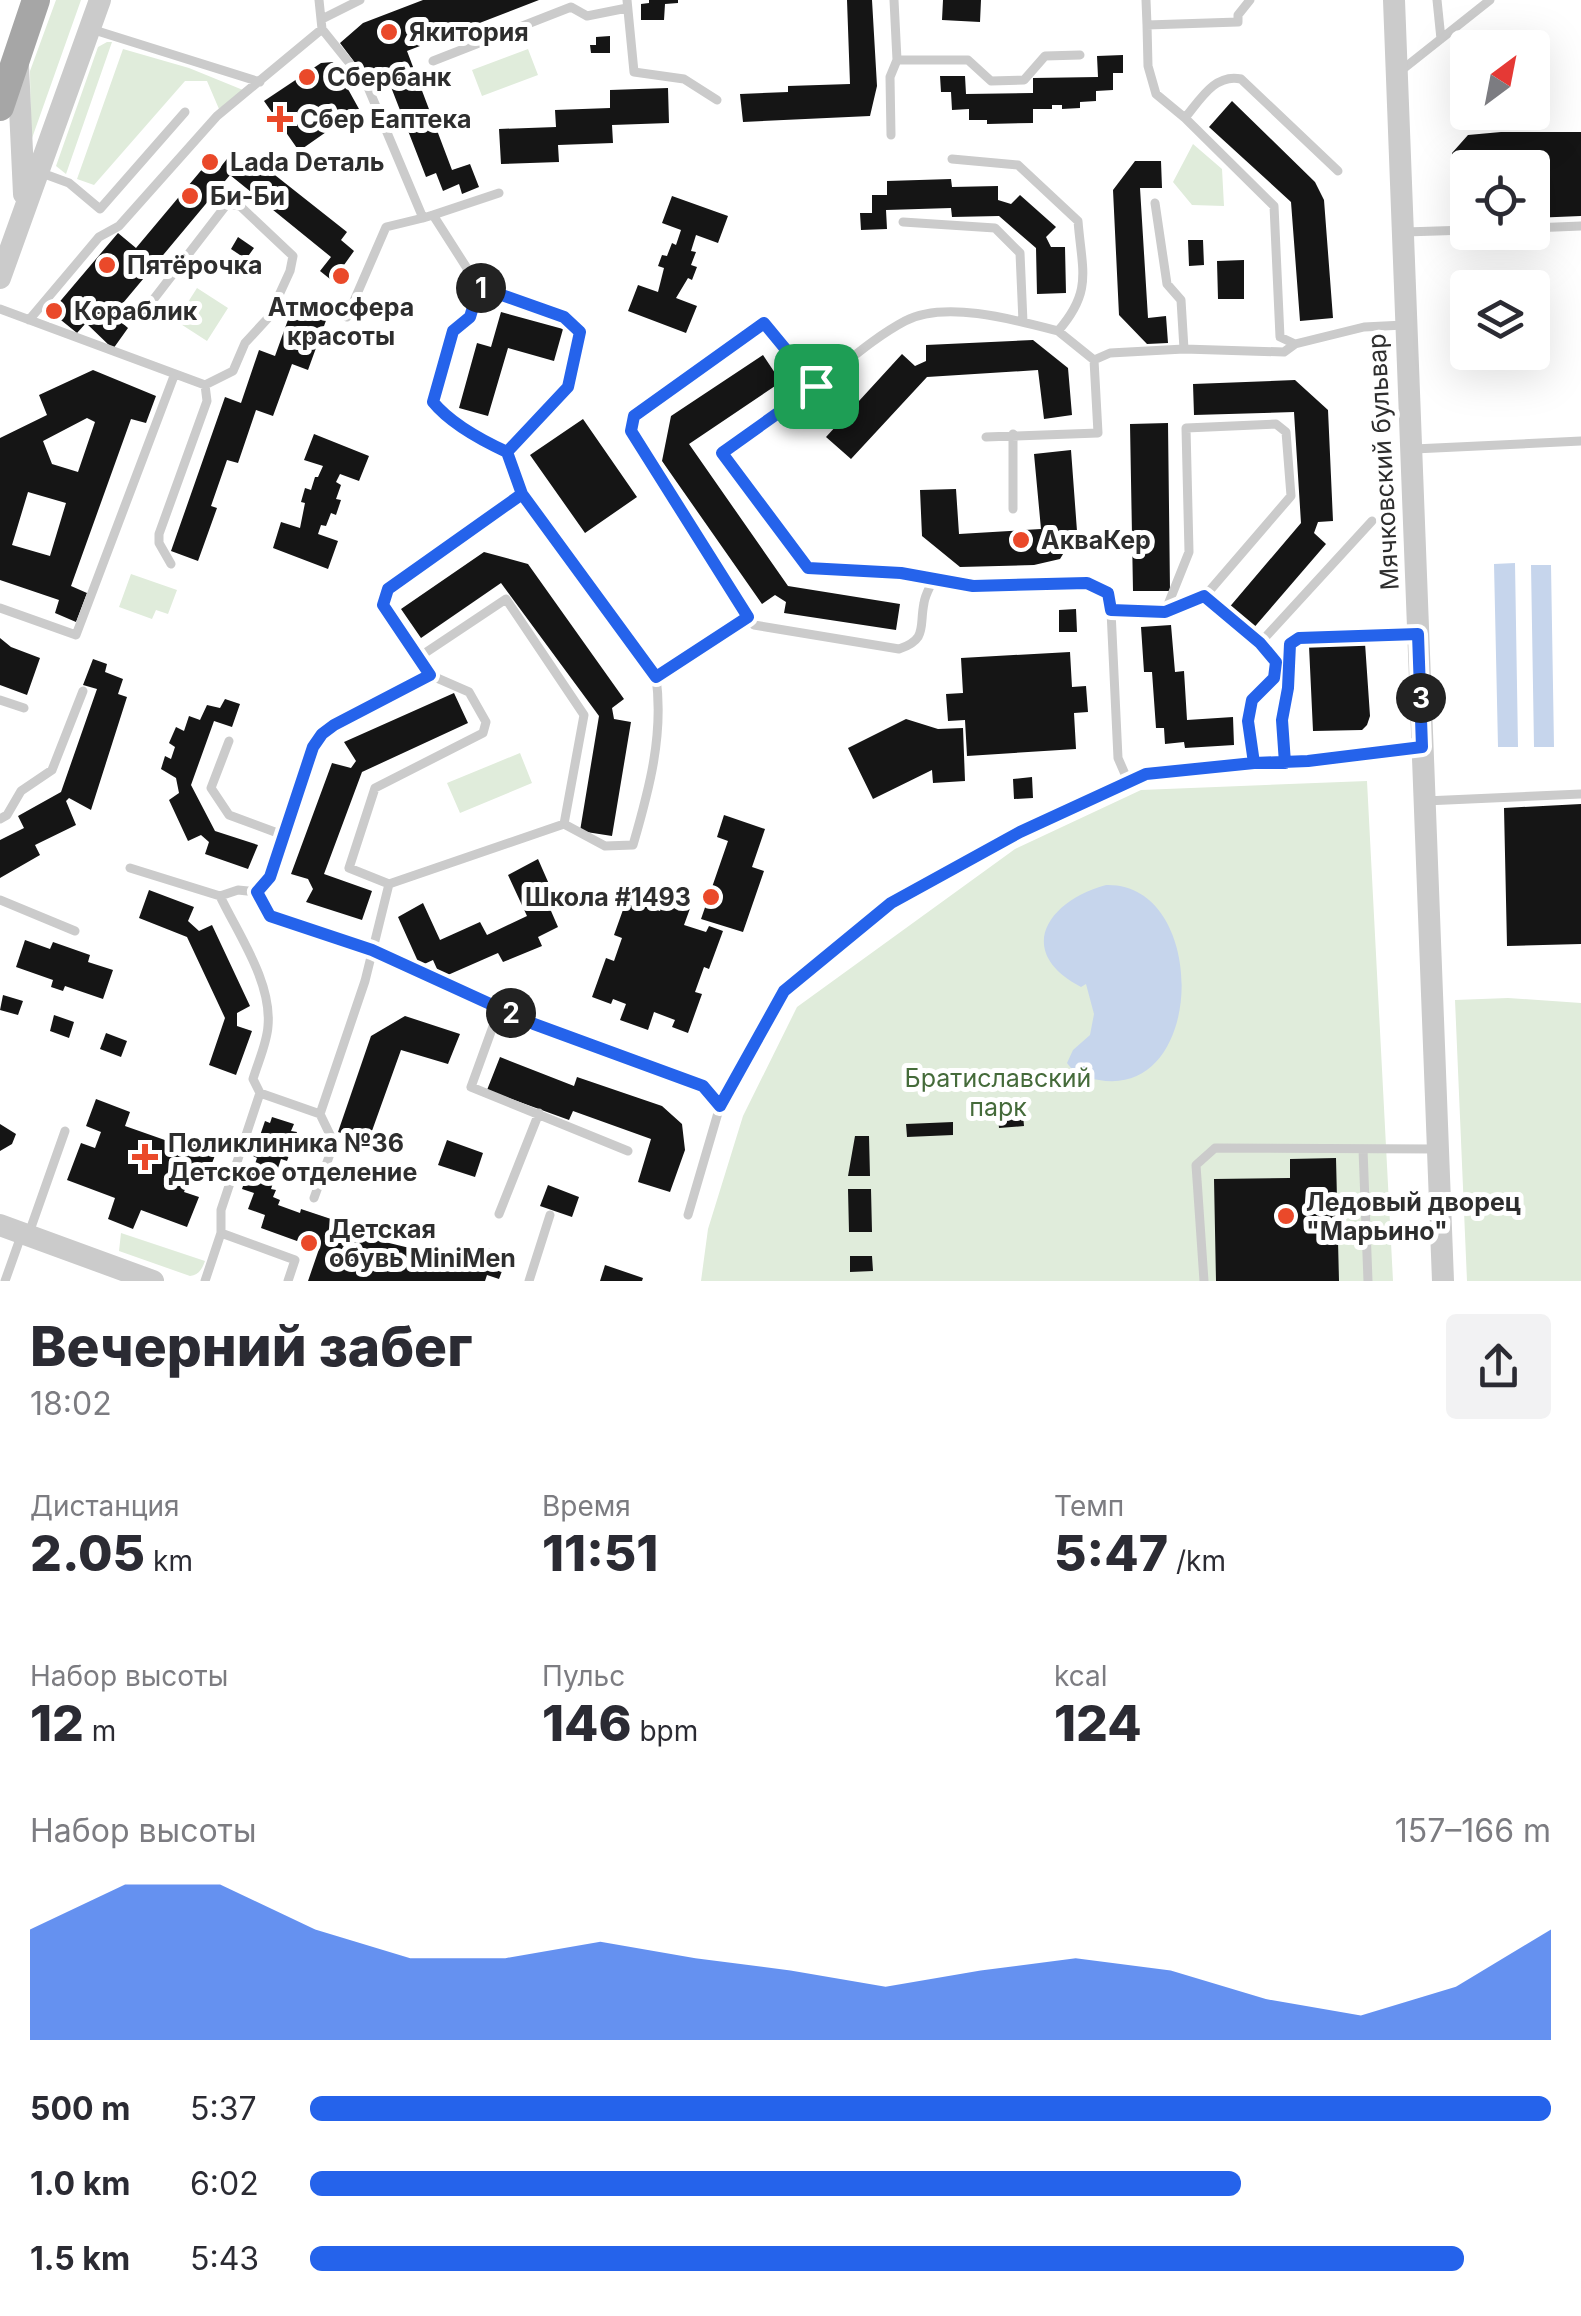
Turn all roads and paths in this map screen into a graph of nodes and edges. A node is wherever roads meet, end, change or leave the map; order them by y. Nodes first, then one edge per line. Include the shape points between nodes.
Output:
1 (36, 0) edge
2 (100, 0) edge
3 (319, 0) edge
4 (360, 0) edge
5 (894, 0) edge
6 (1146, 0) edge
7 (1250, 0) edge
8 (1394, 0) edge
9 (1437, 0) edge
10 (1490, 0) edge
11 (627, 4) edge
12 (322, 24) junction
13 (1147, 25) junction
14 (90, 29) junction
15 (1441, 39) junction
16 (1080, 55) dead end
17 (18, 58) junction
18 (897, 60) junction
19 (433, 61) dead end
20 (1396, 75) junction
21 (260, 82) junction
22 (717, 100) dead end
23 (0, 108) edge
24 (186, 112) dead end
25 (1185, 118) junction
26 (891, 135) dead end
27 (952, 160) dead end
28 (1338, 171) dead end
29 (36, 172) junction
30 (499, 194) dead end
31 (1155, 203) dead end
32 (24, 207) junction
33 (428, 217) junction
34 (903, 222) dead end
35 (1581, 226) edge
36 (1550, 227) edge
37 (1450, 231) edge
38 (1401, 232) junction
39 (0, 278) edge
40 (479, 287) junction
41 (0, 309) edge
42 (142, 314) dead end
43 (346, 317) dead end
44 (29, 320) junction
45 (1023, 322) junction
46 (1404, 324) junction
47 (1058, 331) junction
48 (1295, 344) junction
49 (1184, 349) junction
50 (1094, 360) junction
51 (174, 376) junction
52 (205, 385) junction
53 (816, 386) junction
54 (1013, 434) junction
55 (986, 437) dead end
56 (1581, 441) edge
57 (1411, 450) junction
58 (507, 452) junction
59 (522, 494) junction
60 (1013, 509) dead end
61 (1372, 521) dead end
62 (171, 564) dead end
63 (933, 580) junction
64 (1204, 596) junction
65 (0, 608) edge
66 (1111, 610) junction
67 (1165, 612) junction
68 (748, 617) junction
69 (1418, 634) junction
70 (1260, 643) junction
71 (419, 657) junction
72 (430, 675) junction
73 (656, 677) junction
74 (83, 690) dead end
75 (0, 700) edge
76 (24, 708) dead end
77 (229, 741) dead end
78 (1422, 747) junction
79 (1254, 763) junction
80 (1285, 763) junction
81 (1128, 782) junction
82 (1581, 794) edge
83 (1425, 801) junction
84 (0, 819) edge
85 (564, 824) junction
86 (283, 835) junction
87 (130, 868) dead end
88 (390, 884) junction
89 (257, 892) junction
90 (220, 896) junction
91 (0, 900) edge
92 (75, 931) dead end
93 (372, 950) junction
94 (500, 1008) junction
95 (260, 1093) junction
96 (720, 1106) junction
97 (540, 1113) junction
98 (320, 1114) junction
99 (66, 1131) dead end
100 (1362, 1149) junction
101 (1438, 1149) junction
102 (628, 1151) dead end
103 (314, 1198) dead end
104 (500, 1214) dead end
105 (688, 1214) dead end
106 (550, 1215) dead end
107 (16, 1231) edge
108 (221, 1233) junction
109 (5, 1281) edge
110 (153, 1281) edge
111 (204, 1281) edge
112 (288, 1281) edge
113 (529, 1281) edge
114 (1204, 1281) edge
115 (1368, 1281) edge
116 (1444, 1281) edge

1 - 17 main road
2 - 14 street
3 - 12 lane
4 - 12 lane
5 - 18 lane
6 - 13 lane
7 - 13 lane via 1238,22
8 - 20 street, Мячковский бульвар
9 - 15 lane
10 - 15 lane
11 - 19 lane via 587,16 571,7
11 - 22 lane via 634,72 684,79
12 - 21 lane
12 - 33 lane via 367,85
13 - 25 lane via 1156,94
14 - 21 lane
14 - 29 street
15 - 20 lane
16 - 18 lane via 1044,56 1024,80 991,81 968,60
17 - 23 main road
17 - 32 street
18 - 26 lane via 890,76
20 - 38 street, Мячковский бульвар
21 - 44 lane via 217,116 120,226 99,237
24 - 29 lane via 100,209 69,183
25 - 28 lane via 1214,84 1241,79
25 - 48 lane via 1274,206 1280,337
27 - 47 lane via 1018,166 1078,221 1084,285 1078,309
29 - 32 street
30 - 33 lane
31 - 49 lane via 1166,284 1180,300
32 - 39 street
33 - 40 lane
33 - 43 lane via 386,227
34 - 45 lane via 995,228 1020,253
35 - 36 lane
37 - 38 lane
38 - 46 street, Мячковский бульвар
40 - 58 lane via 470,317 453,331 433,402
40 - 58 lane via 564,317 580,332 568,387
41 - 44 lane
42 - 52 lane via 227,204 240,206 293,256 270,317 245,343 233,371
44 - 51 lane
45 - 47 lane
45 - 53 lane via 933,312 907,319
46 - 48 lane
46 - 57 street, Мячковский бульвар
47 - 50 lane
48 - 49 lane via 1284,352
49 - 50 lane
50 - 54 lane via 1098,433
51 - 52 lane
51 - 65 lane via 76,635
52 - 62 lane via 207,401 159,534
53 - 63 lane via 722,453 808,568
53 - 68 lane via 764,323 634,416 631,431
54 - 55 lane
54 - 60 lane
56 - 57 lane
57 - 69 street, Мячковский бульвар
58 - 59 lane
59 - 71 lane via 388,589 383,605
59 - 73 lane
61 - 70 lane
63 - 66 lane via 973,586 1087,583 1108,593
63 - 68 lane via 923,628 912,645 899,650 754,625
64 - 67 lane
64 - 67 lane via 1291,496 1286,432 1276,424 1186,428 1189,552
64 - 70 lane
66 - 67 lane
66 - 81 lane via 1118,758
68 - 73 lane
69 - 78 street, Мячковский бульвар
69 - 80 lane via 1299,638 1290,644
70 - 79 lane via 1276,662 1274,678 1252,700
71 - 72 lane
71 - 85 lane via 506,599 584,714
72 - 86 lane via 322,734
72 - 88 lane via 468,692 486,722 483,733 375,788 348,868
73 - 85 lane via 654,772 634,846 605,846
74 - 84 lane via 52,770 21,791
75 - 76 lane
77 - 86 lane via 211,788 229,814
78 - 80 lane
78 - 83 street, Мячковский бульвар
79 - 80 lane
79 - 81 lane via 1146,774
81 - 96 lane via 891,903 784,991
82 - 83 lane
83 - 101 street, Мячковский бульвар
85 - 88 lane
86 - 89 lane via 270,877
87 - 90 lane
88 - 93 lane
89 - 90 lane
89 - 93 lane via 270,916
90 - 95 lane via 260,980 268,1014 253,1078
91 - 92 lane
93 - 94 lane
93 - 98 lane
94 - 96 lane via 703,1086
94 - 97 lane via 471,1087
95 - 98 lane
95 - 108 lane via 221,1210
96 - 105 lane
97 - 102 lane
97 - 104 lane
98 - 103 lane via 334,1143
99 - 107 lane
100 - 101 lane
100 - 114 lane via 1215,1148 1196,1166
100 - 115 lane
101 - 116 street, Мячковский бульвар
106 - 113 lane
107 - 109 lane
107 - 110 street
108 - 111 lane
108 - 112 lane via 295,1260

